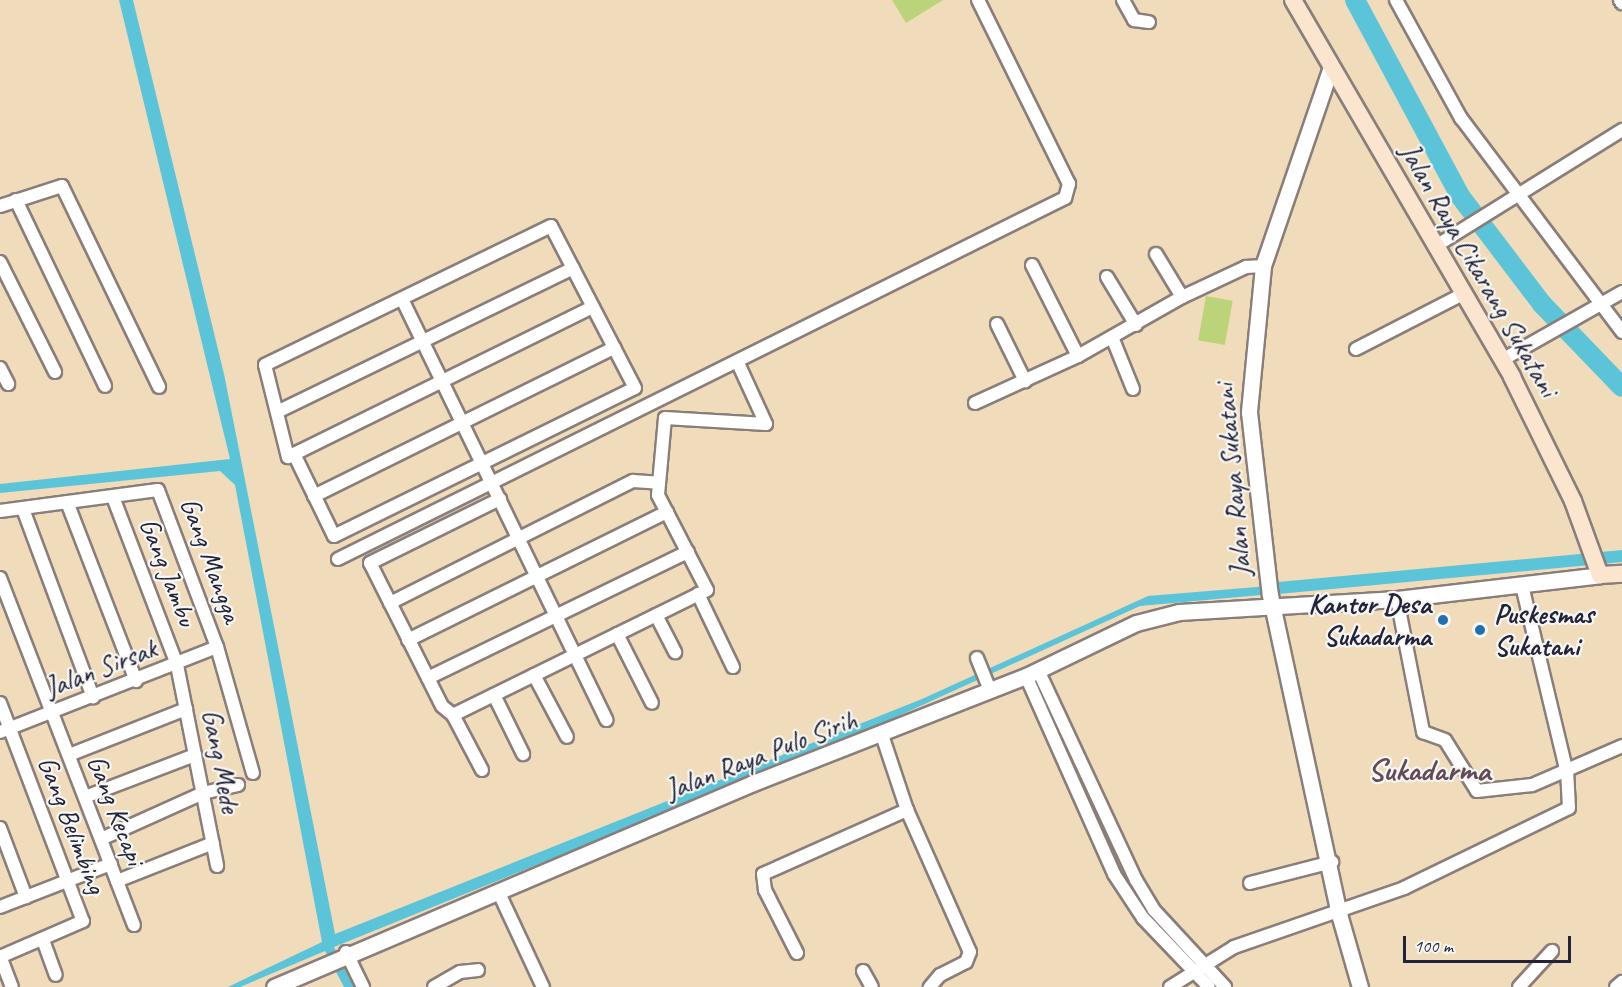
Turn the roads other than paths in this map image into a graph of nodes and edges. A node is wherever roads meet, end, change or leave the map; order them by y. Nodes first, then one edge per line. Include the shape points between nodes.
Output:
1 (978, 0) edge
2 (1123, 0) edge
3 (1293, 0) edge
4 (1396, 0) edge
5 (1149, 22) dead end
6 (1330, 70) junction
7 (1622, 130) edge
8 (1517, 192) junction
9 (16, 200) junction
10 (0, 206) edge
11 (1444, 241) junction
12 (1156, 254) dead end
13 (0, 262) edge
14 (1032, 265) dead end
15 (1263, 266) junction
16 (573, 268) junction
17 (1107, 277) dead end
18 (1622, 292) edge
19 (1465, 293) junction
20 (1182, 297) junction
21 (402, 299) junction
22 (1599, 304) junction
23 (593, 307) junction
24 (997, 324) dead end
25 (1136, 325) junction
26 (1622, 332) edge
27 (1112, 337) junction
28 (422, 341) junction
29 (614, 348) junction
30 (1356, 349) dead end
31 (1078, 356) junction
32 (1502, 360) junction
33 (737, 361) junction
34 (0, 368) edge
35 (55, 372) dead end
36 (1025, 381) junction
37 (442, 382) junction
38 (8, 384) dead end
39 (105, 386) dead end
40 (159, 387) dead end
41 (1133, 388) dead end
42 (975, 403) dead end
43 (276, 412) junction
44 (463, 423) junction
45 (294, 454) junction
46 (482, 462) junction
47 (492, 482) junction
48 (659, 483) junction
49 (314, 496) junction
50 (113, 497) junction
51 (500, 500) junction
52 (67, 502) junction
53 (23, 509) junction
54 (0, 511) edge
55 (667, 512) junction
56 (519, 539) junction
57 (688, 552) junction
58 (338, 559) dead end
59 (1598, 571) junction
60 (1622, 574) edge
61 (537, 577) junction
62 (0, 578) edge
63 (1522, 585) junction
64 (698, 594) junction
65 (1397, 599) junction
66 (1272, 602) junction
67 (390, 603) junction
68 (656, 615) junction
69 (556, 616) junction
70 (618, 634) junction
71 (408, 640) junction
72 (217, 647) junction
73 (675, 652) dead end
74 (575, 655) junction
75 (979, 664) dead end
76 (177, 665) junction
77 (734, 667) dead end
78 (1032, 673) junction
79 (534, 675) junction
80 (428, 678) junction
81 (136, 681) junction
82 (989, 686) junction
83 (495, 695) junction
84 (93, 697) junction
85 (0, 703) edge
86 (652, 703) dead end
87 (186, 709) junction
88 (53, 712) junction
89 (453, 715) junction
90 (606, 720) dead end
91 (5, 730) edge
92 (882, 735) junction
93 (567, 737) dead end
94 (1622, 746) edge
95 (524, 754) dead end
96 (69, 755) junction
97 (195, 755) junction
98 (1081, 765) junction
99 (482, 770) dead end
100 (253, 773) dead end
101 (1567, 773) junction
102 (1071, 780) junction
103 (238, 785) dead end
104 (203, 793) junction
105 (1094, 796) junction
106 (85, 798) junction
107 (1080, 804) junction
108 (907, 810) junction
109 (0, 828) edge
110 (101, 839) junction
111 (213, 843) junction
112 (1332, 862) junction
113 (111, 864) junction
114 (217, 866) dead end
115 (67, 881) junction
116 (117, 881) junction
117 (1250, 883) dead end
118 (1139, 885) junction
119 (498, 891) junction
120 (1126, 894) junction
121 (26, 897) junction
122 (0, 907) edge
123 (1339, 914) junction
124 (134, 925) dead end
125 (43, 940) junction
126 (1552, 951) dead end
127 (797, 953) dead end
128 (0, 956) edge
129 (337, 956) junction
130 (1204, 963) junction
131 (478, 970) dead end
132 (863, 971) dead end
133 (1190, 974) junction
134 (56, 975) dead end
135 (1622, 982) edge
136 (12, 987) edge
137 (274, 987) edge
138 (363, 987) edge
139 (434, 987) edge
140 (543, 987) edge
141 (872, 987) edge
142 (930, 987) edge
143 (1170, 987) edge
144 (1209, 987) edge
145 (1225, 987) edge
146 (1360, 987) edge
147 (1519, 987) edge
148 (1616, 987) edge

1 - 33 street via 1069,184 1065,198
2 - 5 street via 1134,20
3 - 6 main road, Jalan Raya Cikarang Sukatani
4 - 8 street via 1461,118
6 - 11 main road, Jalan Raya Cikarang Sukatani
6 - 15 street, Jalan Raya Sukatani
7 - 8 street
8 - 11 street
8 - 22 street
9 - 10 street
9 - 39 street
9 - 40 street via 62,186
11 - 19 main road, Jalan Raya Cikarang Sukatani
12 - 20 street
13 - 35 street
14 - 31 street
15 - 20 street via 1246,267
15 - 66 street, Jalan Raya Sukatani via 1248,395
16 - 21 street via 551,226
16 - 23 street
16 - 28 street
17 - 25 street
18 - 22 street
19 - 30 street
19 - 32 main road, Jalan Raya Cikarang Sukatani
20 - 25 street
21 - 28 street
21 - 43 street via 265,365
22 - 26 street
22 - 32 street
23 - 29 street
23 - 37 street
24 - 36 street
25 - 27 street
27 - 31 street
27 - 41 street
28 - 37 street
28 - 43 street
29 - 44 street
29 - 46 street via 635,388
31 - 36 street
32 - 59 main road, Jalan Raya Cikarang Sukatani via 1570,493
33 - 47 street
33 - 48 street via 766,424 665,418
34 - 38 street
36 - 42 street
37 - 44 street
37 - 45 street
43 - 45 street via 288,457
44 - 46 street
44 - 49 street
45 - 49 street
46 - 47 street
46 - 49 street via 334,536
47 - 51 street
47 - 58 street
48 - 55 street via 658,495
48 - 56 street via 633,481
50 - 52 street
50 - 72 street, Gang Mangga via 158,490
50 - 76 street, Gang Jambu
51 - 56 street
51 - 67 street via 370,563
52 - 53 street
52 - 81 street
53 - 54 street
53 - 84 street
55 - 57 street
55 - 61 street
56 - 61 street
56 - 67 street
57 - 64 street via 707,590
57 - 69 street
59 - 60 main road, Jalan Raya Sukatani
59 - 63 street, Jalan Raya Sukatani
61 - 69 street
61 - 71 street
62 - 88 street, Gang Kecapi
63 - 65 street, Jalan Raya Sukatani
63 - 101 street
64 - 68 street
64 - 77 street
65 - 66 street, Jalan Raya Sukatani
65 - 101 street via 1423,732 1445,740 1477,792 1532,785
66 - 78 street, Jalan Raya Pulo Sirih via 1156,617 1113,631
66 - 112 street, Jalan Raya Sukatani
67 - 71 street
68 - 70 street
68 - 73 street
69 - 74 street
69 - 80 street
70 - 74 street
70 - 86 street
71 - 80 street
72 - 76 street, Jalan Sirsak
72 - 100 street, Gang Mangga
74 - 79 street
74 - 90 street
75 - 82 street
76 - 81 street, Jalan Sirsak
76 - 87 street, Gang Mede
78 - 82 street, Jalan Raya Pulo Sirih
78 - 98 street
78 - 102 street
79 - 83 street
79 - 93 street
80 - 89 street
81 - 84 street, Jalan Sirsak
82 - 92 street, Jalan Raya Pulo Sirih
83 - 89 street
83 - 95 street
84 - 88 street, Jalan Sirsak
85 - 91 street, Gang Belimbing
87 - 96 street
87 - 97 street, Gang Mede
88 - 91 street, Jalan Sirsak
88 - 96 street, Gang Kecapi
89 - 99 street
91 - 115 street, Gang Belimbing
92 - 108 street
92 - 119 street, Jalan Raya Pulo Sirih
94 - 101 street
96 - 106 street, Gang Kecapi
97 - 104 street, Gang Mede
97 - 106 street
98 - 102 street
98 - 105 street
101 - 123 street via 1569,808
102 - 107 street
103 - 104 street
104 - 110 street
104 - 111 street, Gang Mede
105 - 107 street
105 - 118 street
106 - 110 street, Gang Kecapi
107 - 120 street
108 - 127 street via 763,874 765,890
108 - 142 street via 970,952 966,962 940,975
109 - 121 street
110 - 113 street, Gang Kecapi
111 - 114 street, Gang Mede
111 - 116 street
112 - 117 street
112 - 123 street, Jalan Raya Sukatani
113 - 115 street
113 - 116 street, Gang Kecapi
115 - 121 street
115 - 125 street, Gang Belimbing via 83,921
116 - 124 street, Gang Kecapi
118 - 120 street
118 - 130 street
119 - 129 street, Jalan Raya Pulo Sirih
119 - 140 street
120 - 133 street
121 - 122 street
123 - 130 street via 1258,937
123 - 146 street, Jalan Raya Sukatani
125 - 128 street, Gang Belimbing
125 - 134 street
126 - 147 street
128 - 136 street
129 - 137 street, Jalan Raya Pulo Sirih
129 - 138 street
130 - 133 street
130 - 145 street
131 - 139 street via 460,972
132 - 141 street
133 - 143 street
133 - 144 street
135 - 148 street

